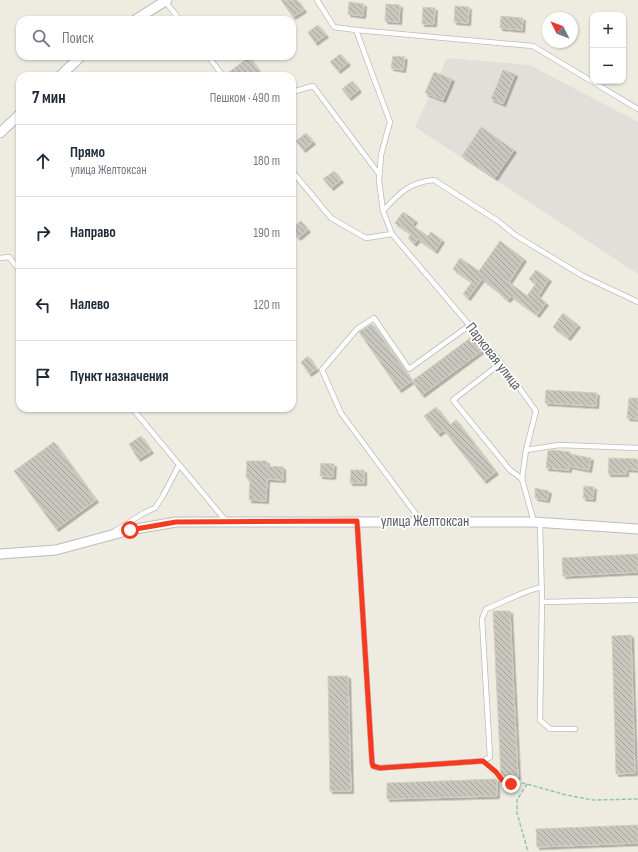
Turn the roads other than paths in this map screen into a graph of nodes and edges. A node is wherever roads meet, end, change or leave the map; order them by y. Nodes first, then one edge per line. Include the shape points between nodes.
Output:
1 (317, 0) edge
2 (166, 1) edge
3 (142, 16) edge
4 (177, 16) edge
5 (356, 30) junction
6 (77, 60) edge
7 (211, 60) edge
8 (64, 72) edge
9 (220, 72) edge
10 (296, 91) edge
11 (638, 109) edge
12 (16, 118) edge
13 (0, 133) edge
14 (379, 174) junction
15 (296, 177) edge
16 (383, 211) junction
17 (392, 234) junction
18 (0, 258) edge
19 (16, 266) edge
20 (638, 302) edge
21 (470, 325) junction
22 (501, 363) junction
23 (135, 412) edge
24 (638, 448) edge
25 (526, 450) junction
26 (179, 465) junction
27 (522, 479) junction
28 (226, 521) junction
29 (357, 521) junction
30 (421, 521) junction
31 (537, 522) junction
32 (638, 529) edge
33 (105, 537) junction
34 (0, 554) edge
35 (542, 587) junction
36 (542, 594) junction
37 (638, 600) edge
38 (575, 729) dead end

1 - 5 lane via 334,27
2 - 3 street
2 - 4 lane
5 - 11 lane via 533,46
5 - 14 lane, Парковая улица via 390,122
6 - 8 street
7 - 9 lane
10 - 14 lane via 313,86
12 - 13 street
14 - 16 lane, Парковая улица
15 - 17 lane via 331,218 366,238
16 - 17 lane, Парковая улица
16 - 20 lane via 397,195 410,186 434,180 498,221 515,236 583,276
17 - 21 lane, Парковая улица
18 - 19 lane via 9,258
21 - 22 lane, Парковая улица
21 - 30 lane via 409,369 374,318 357,329 322,370 342,413
22 - 25 lane, Парковая улица via 536,411
22 - 27 lane via 453,400 510,470
23 - 26 lane
24 - 25 lane via 559,446
25 - 27 lane, Парковая улица
26 - 28 lane
26 - 33 lane via 155,508
27 - 31 lane, Парковая улица
28 - 29 street, улица Желтоксан
28 - 33 street, улица Желтоксан via 176,522
29 - 30 street, улица Желтоксан
29 - 35 lane via 373,766 380,768 483,761 490,757 482,619 486,609 507,598
30 - 31 street, улица Желтоксан
31 - 32 street, улица Желтоксан
31 - 35 lane, Парковая улица
33 - 34 street, улица Желтоксан via 56,550
35 - 36 lane, Парковая улица
36 - 37 lane via 542,602
36 - 38 lane, Парковая улица via 540,720 550,730

